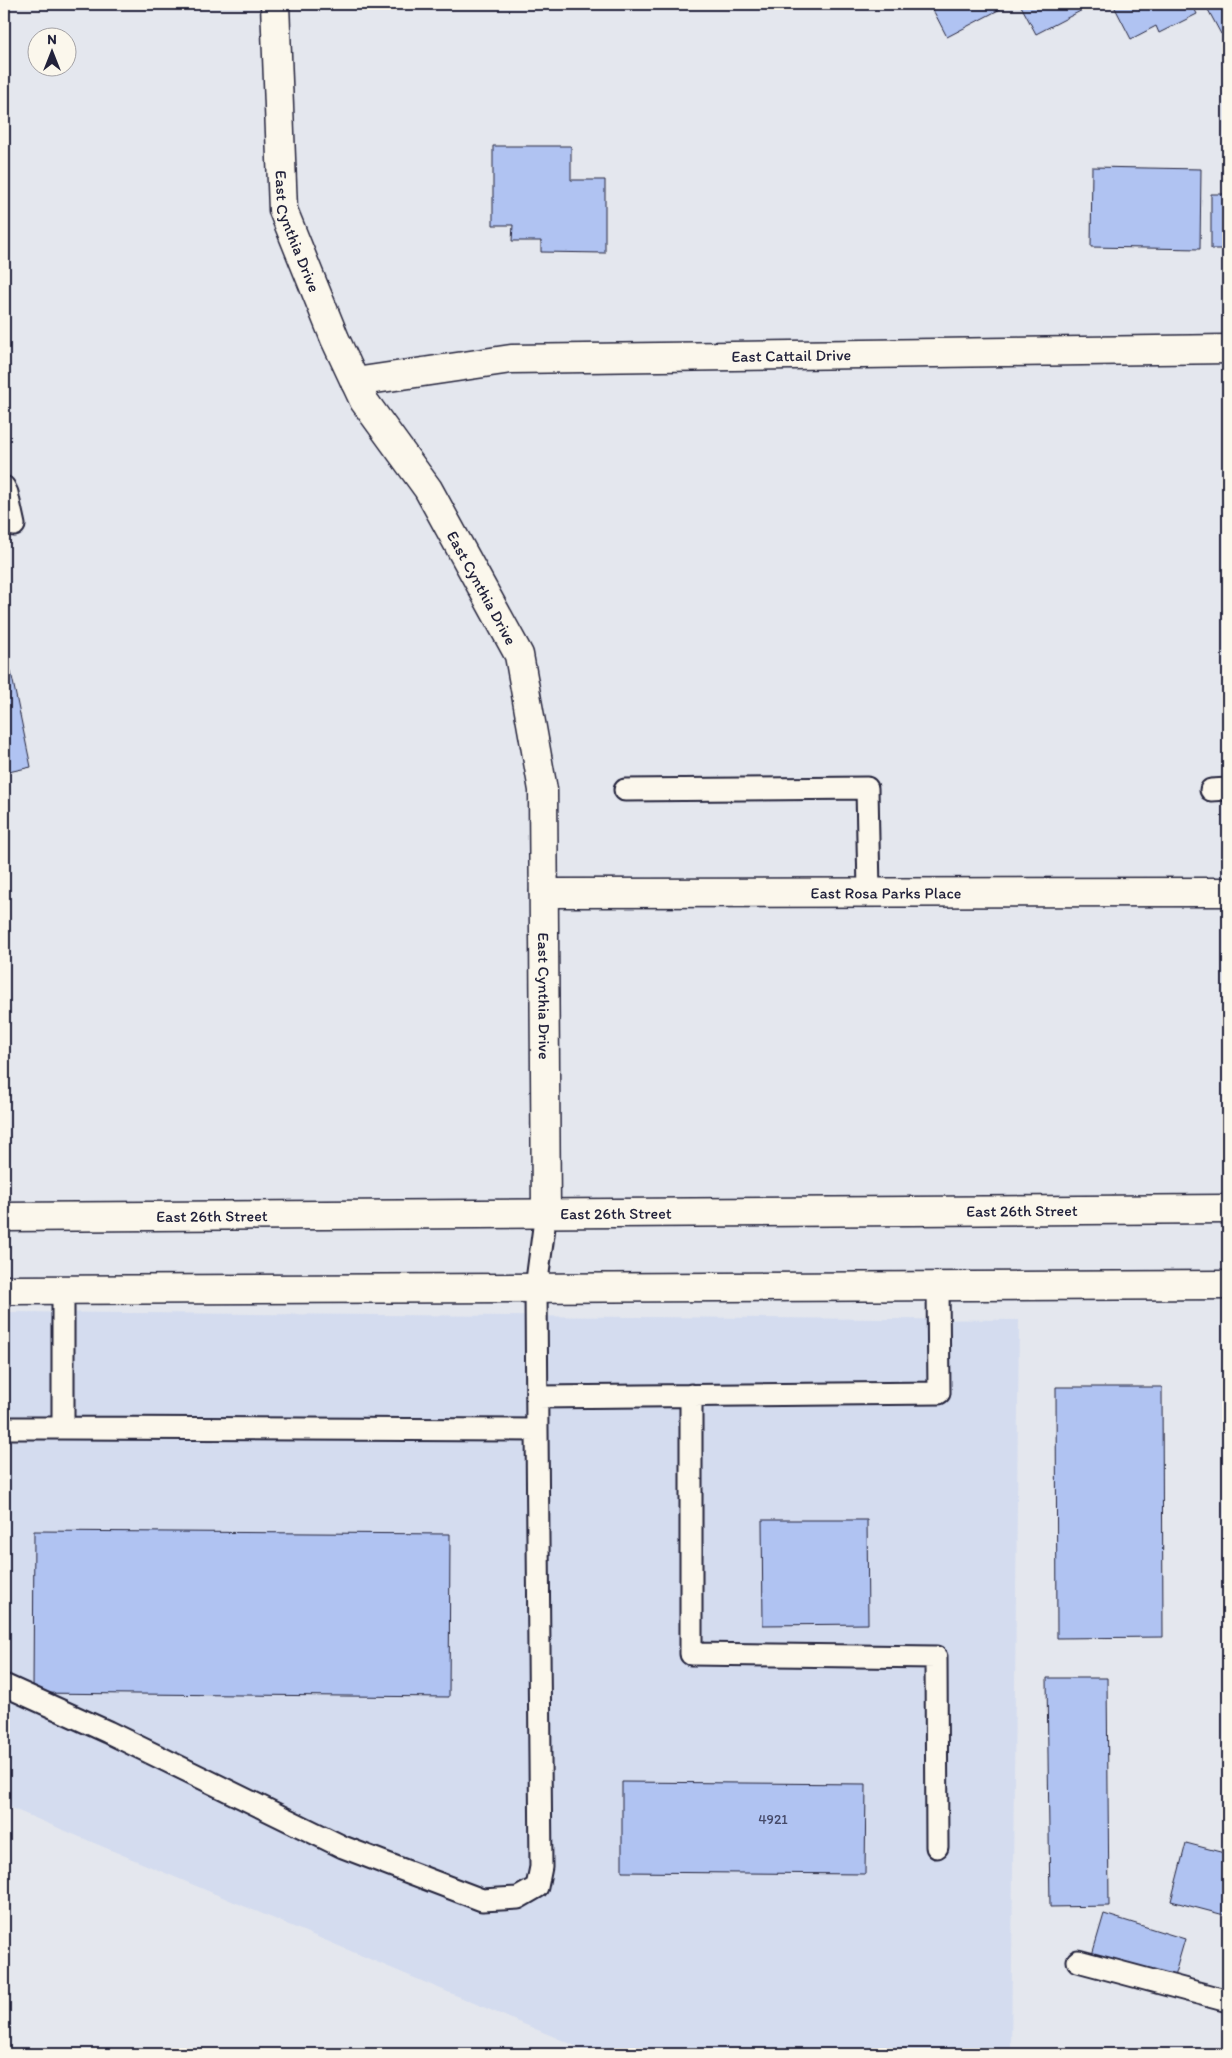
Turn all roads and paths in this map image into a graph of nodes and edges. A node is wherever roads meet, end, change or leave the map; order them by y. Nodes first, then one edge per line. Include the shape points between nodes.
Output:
1 (275, 4) edge
2 (1228, 349) edge
3 (355, 382) junction
4 (4, 487) edge
5 (14, 525) dead end
6 (625, 790) dead end
7 (869, 892) junction
8 (1228, 892) edge
9 (544, 893) junction
10 (1228, 1208) edge
11 (546, 1212) junction
12 (4, 1217) edge
13 (1228, 1285) edge
14 (938, 1286) junction
15 (536, 1288) junction
16 (4, 1290) edge
17 (63, 1290) junction
18 (691, 1395) junction
19 (538, 1396) junction
20 (4, 1428) edge
21 (63, 1428) junction
22 (538, 1430) junction
23 (4, 1685) edge
24 (937, 1847) dead end
25 (1078, 1961) dead end
26 (1228, 2001) edge

1 - 3 street, East Cynthia Drive via 283,210
2 - 3 street, East Cattail Drive via 511,359
3 - 9 street, East Cynthia Drive via 364,401 428,489 519,655 543,790
4 - 5 lane
6 - 7 lane via 867,788
7 - 8 street, East Rosa Parks Place
7 - 9 street, East Rosa Parks Place
9 - 11 street, East Cynthia Drive
10 - 11 street, East 26th Street
11 - 12 street, East 26th Street
11 - 15 lane
13 - 14 street
14 - 15 street
14 - 18 lane via 940,1394
15 - 17 street
15 - 19 lane
16 - 17 street
17 - 21 lane
18 - 19 lane
18 - 24 lane via 691,1654 936,1657
19 - 22 lane
20 - 21 lane
21 - 22 lane
22 - 23 lane via 542,1867 537,1887 518,1898 482,1900 343,1847
25 - 26 lane

